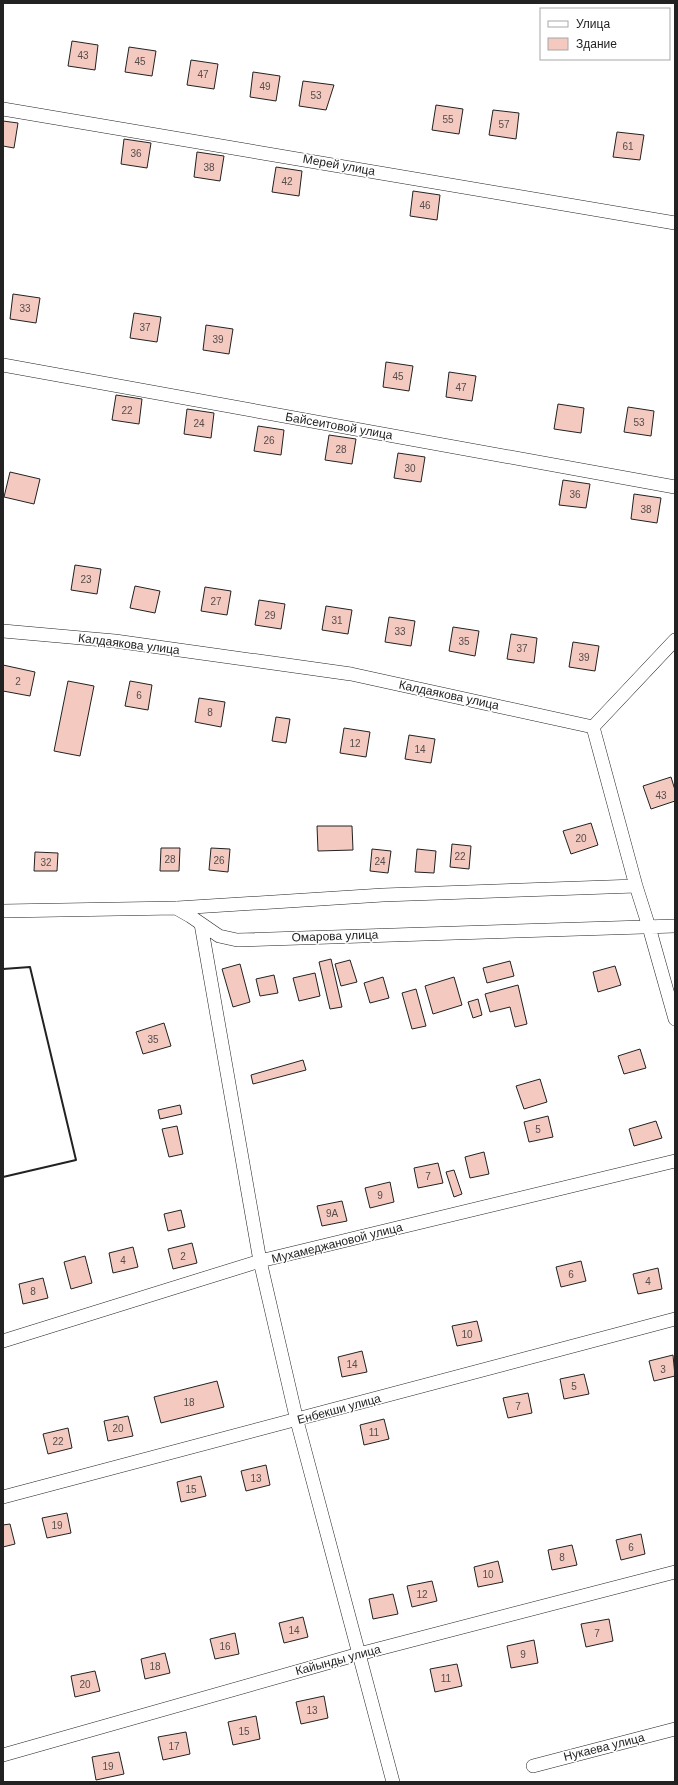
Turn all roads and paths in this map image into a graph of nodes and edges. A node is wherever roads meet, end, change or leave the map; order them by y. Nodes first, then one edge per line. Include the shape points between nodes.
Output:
1 (3, 109) edge
2 (675, 223) edge
3 (3, 365) edge
4 (675, 488) edge
5 (3, 631) edge
6 (675, 640) edge
7 (593, 727) junction
8 (636, 886) junction
9 (176, 908) junction
10 (3, 911) edge
11 (201, 924) junction
12 (675, 926) edge
13 (649, 927) junction
14 (675, 1019) edge
15 (675, 1161) edge
16 (260, 1261) junction
17 (675, 1319) edge
18 (3, 1341) edge
19 (297, 1420) junction
20 (3, 1497) edge
21 (675, 1572) edge
22 (359, 1654) junction
23 (675, 1729) edge
24 (3, 1755) edge
25 (533, 1766) dead end
26 (393, 1782) edge

1 - 2 street, Мерей улица
3 - 4 street, Байсеитовой улица
5 - 7 street, Калдаякова улица via 115,641 351,674
6 - 7 street
7 - 8 street
8 - 9 street via 383,895
8 - 13 street
9 - 10 street
9 - 11 street, Омарова улица
11 - 13 street, Омарова улица via 220,936 237,940
11 - 16 street
12 - 13 street, Омарова улица
13 - 14 street
15 - 16 street, Мухамеджановой улица
16 - 18 street, Мухамеджановой улица
16 - 19 street
17 - 19 street, Енбекши улица
19 - 20 street, Енбекши улица
19 - 22 street
21 - 22 street, Кайынды улица
22 - 24 street, Кайынды улица
22 - 26 street
23 - 25 street, Нукаева улица

